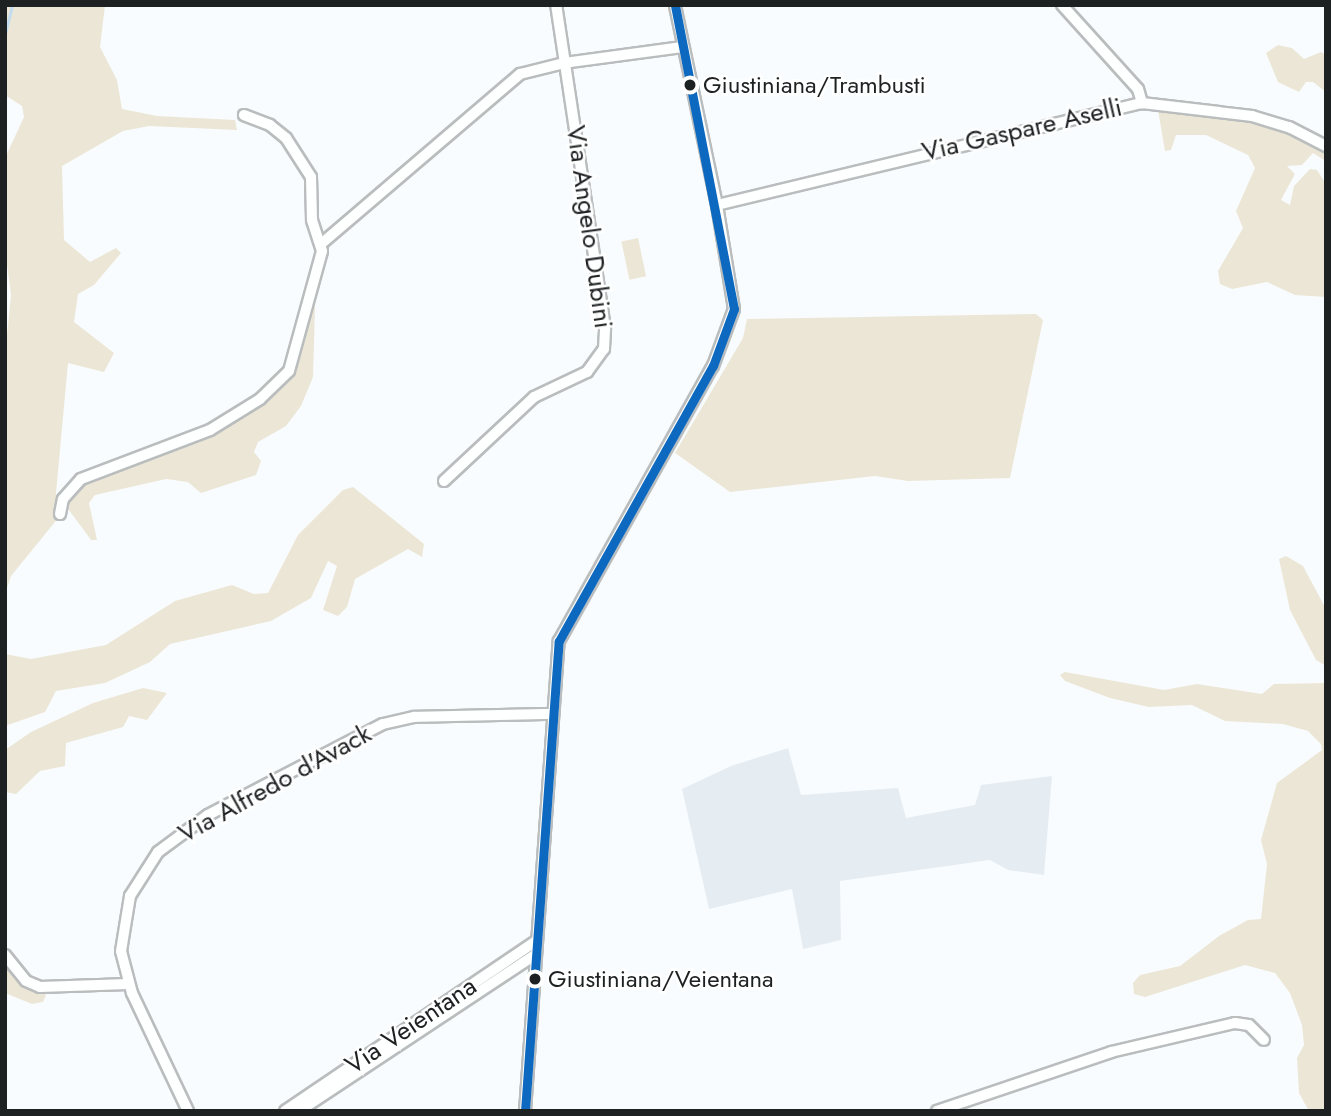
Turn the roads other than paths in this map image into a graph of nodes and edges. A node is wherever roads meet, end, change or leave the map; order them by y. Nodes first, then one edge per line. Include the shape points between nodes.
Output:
1 (555, 5) edge
2 (675, 5) edge
3 (1062, 5) edge
4 (683, 47) junction
5 (564, 63) junction
6 (1142, 103) junction
7 (244, 116) dead end
8 (1326, 146) edge
9 (718, 205) junction
10 (321, 244) junction
11 (444, 481) dead end
12 (60, 514) dead end
13 (551, 714) junction
14 (536, 941) junction
15 (5, 955) edge
16 (535, 955) junction
17 (128, 984) junction
18 (1264, 1040) dead end
19 (188, 1111) edge
20 (285, 1111) edge
21 (299, 1111) edge
22 (525, 1111) edge
23 (937, 1111) edge

1 - 5 street, Via Angelo Dubini
2 - 4 street
3 - 6 street via 1138,89
4 - 5 street
4 - 9 street
5 - 10 street via 525,71 507,82
5 - 11 street, Via Angelo Dubini via 605,328 604,349 587,372 534,397
6 - 8 street, Via Gaspare Aselli via 1252,116 1289,127
6 - 9 street, Via Gaspare Aselli
7 - 10 street via 278,131 305,162 311,177 312,220
9 - 13 street via 733,294 729,330 565,625 555,659
10 - 12 street via 296,352 281,381 210,430 80,479 63,499
13 - 14 street
13 - 17 street, Via Alfredo d'Avack via 391,722 197,822 159,852 130,896 121,939
14 - 16 street
14 - 20 street, Via Veientana
15 - 17 street via 23,978 40,988
16 - 21 street, Via Veientana
16 - 22 street
17 - 19 street, Via Alfredo d'Avack
18 - 23 street via 1249,1025 1235,1023 1111,1052

